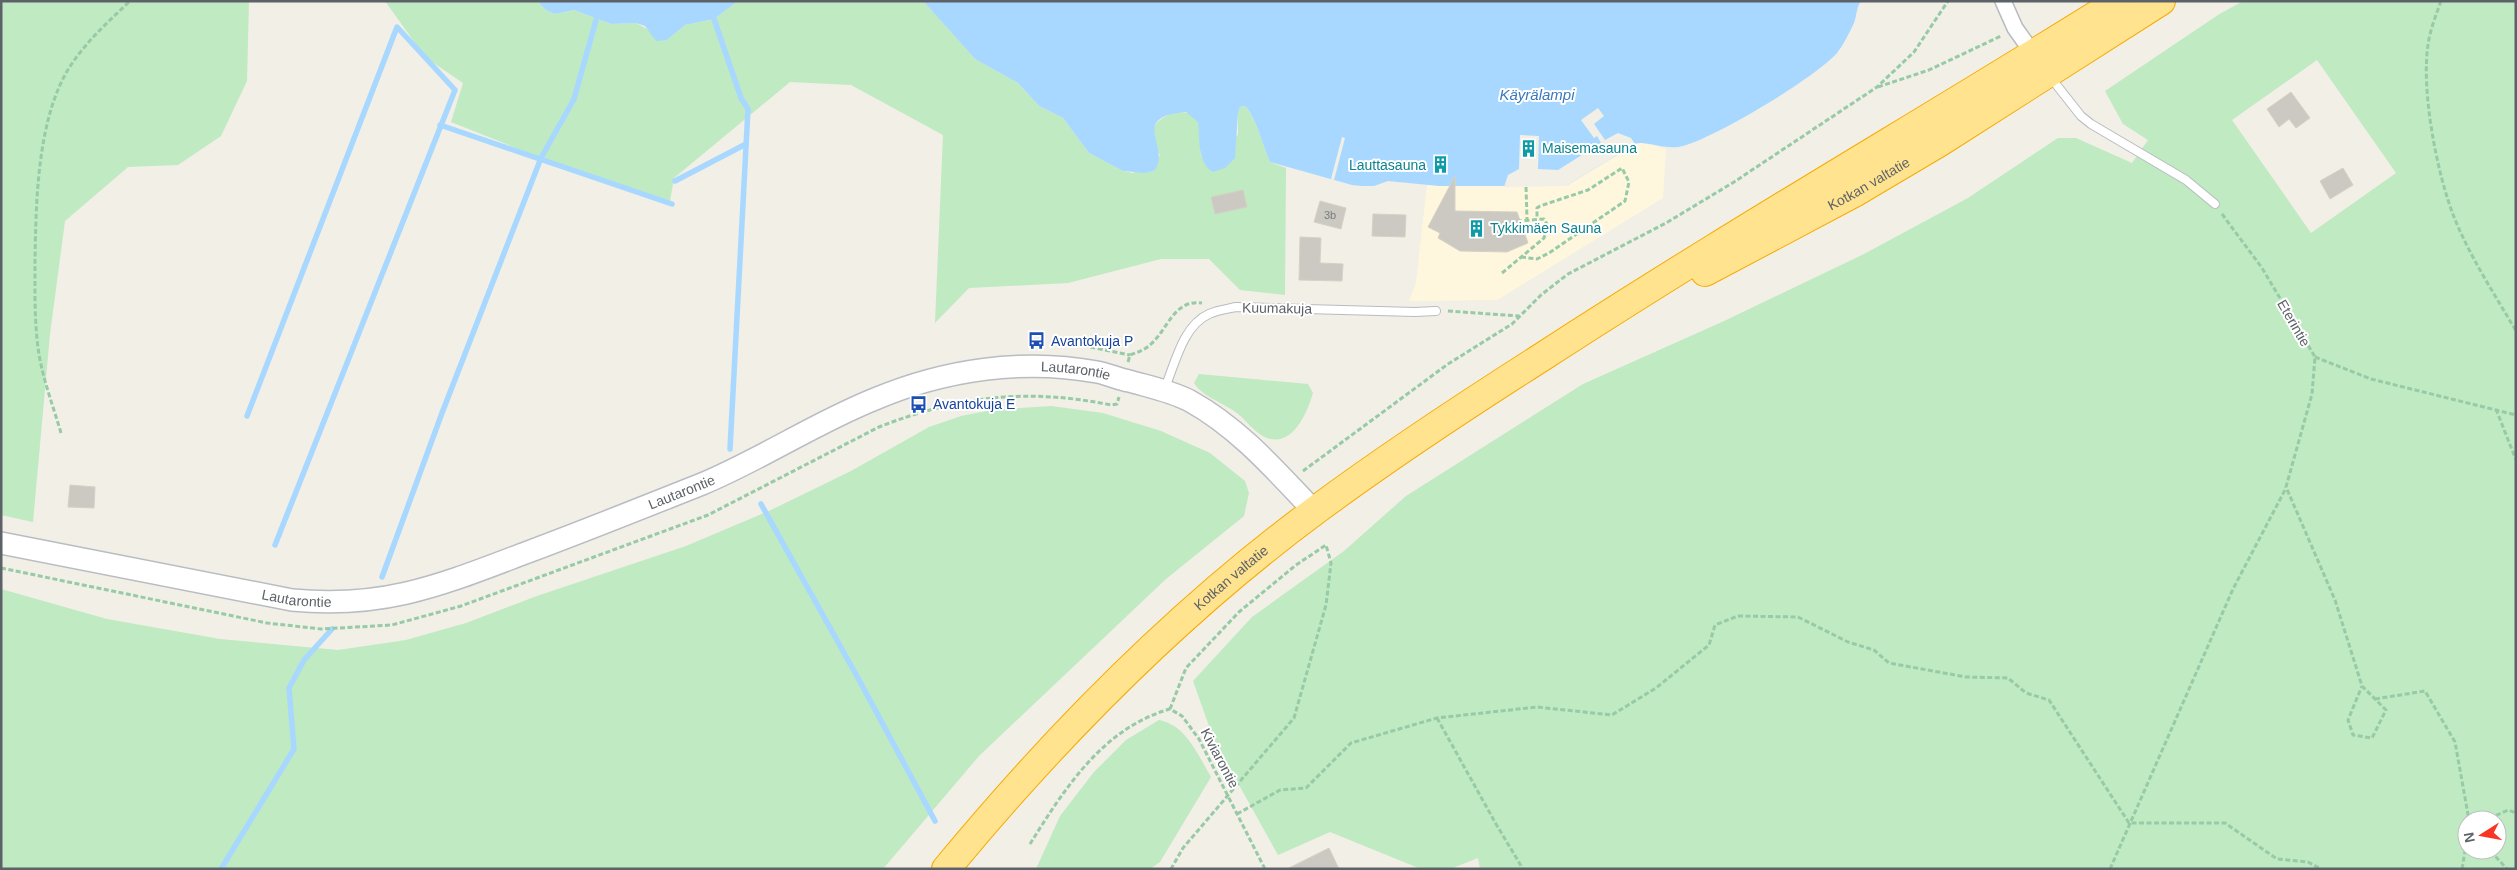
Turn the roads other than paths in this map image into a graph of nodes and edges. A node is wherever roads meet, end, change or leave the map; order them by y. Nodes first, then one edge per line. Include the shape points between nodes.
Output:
1 (2003, 1) edge
2 (2119, 1) edge
3 (2161, 1) edge
4 (2041, 64) junction
5 (2215, 204) road end
6 (1436, 311) road end
7 (1164, 390) junction
8 (1314, 511) junction
9 (1, 543) edge
10 (946, 869) edge

1 - 4 street via 2015,28
2 - 4 highway, Kotkan valtatie
3 - 4 highway, Kotkan valtatie
4 - 5 lane via 2081,116 2186,180
4 - 8 highway, Kotkan valtatie via 1714,247 1409,444
6 - 7 lane, Kuumakuja via 1236,307 1208,314 1196,324 1180,349
7 - 8 street, Lautarontie via 1189,401 1248,442
7 - 9 street, Lautarontie via 1098,372 1067,368 1002,368 936,378 873,399 739,469 702,484 434,587 387,598 328,603 292,600
8 - 10 highway, Kotkan valtatie via 1218,590 1085,713

